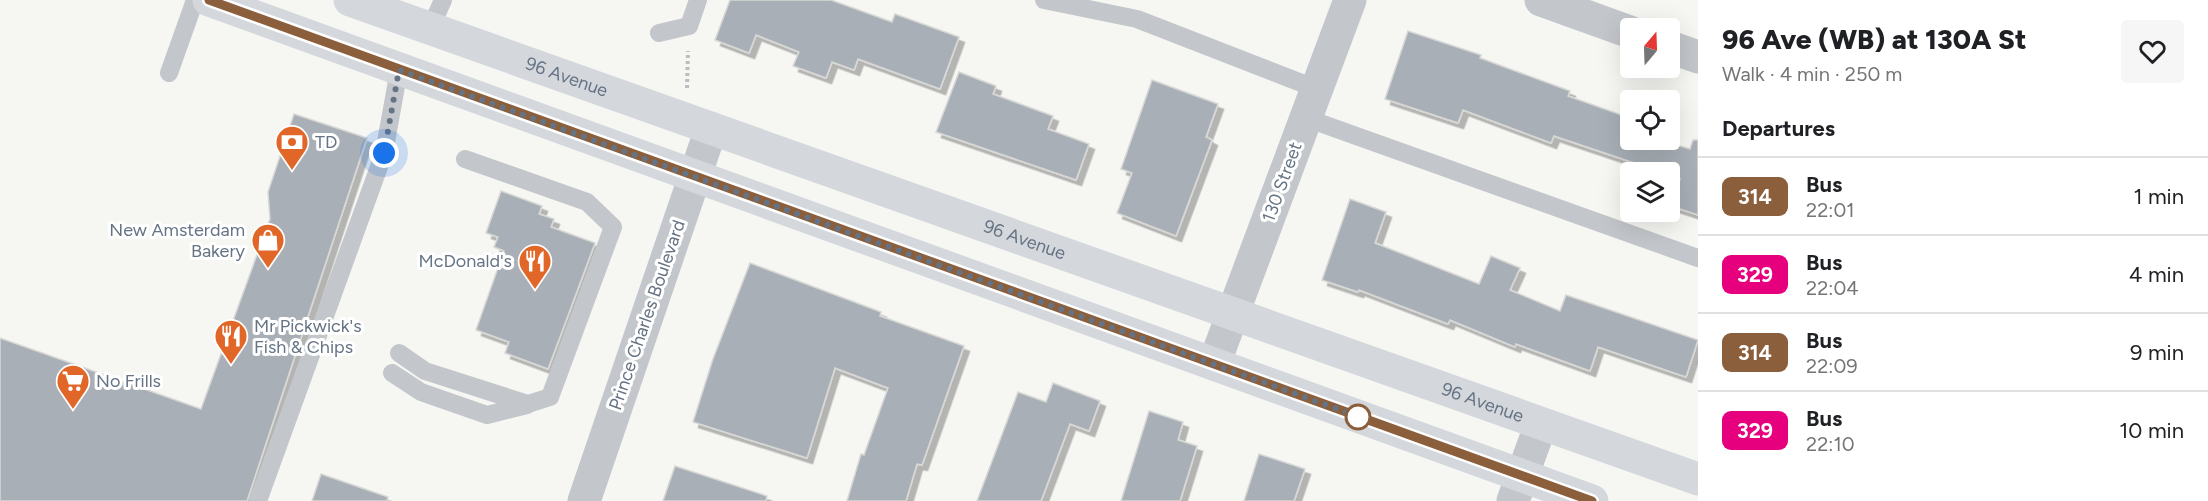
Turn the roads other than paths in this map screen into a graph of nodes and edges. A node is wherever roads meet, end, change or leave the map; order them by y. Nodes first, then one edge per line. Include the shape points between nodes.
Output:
1 (195, 0) edge
2 (209, 0) edge
3 (350, 0) edge
4 (698, 0) edge
5 (1044, 0) edge
6 (1350, 0) edge
7 (1541, 0) edge
8 (436, 14) edge
9 (1620, 28) edge
10 (659, 33) dead end
11 (1680, 51) edge
12 (1698, 57) edge
13 (399, 70) junction
14 (169, 73) dead end
15 (1311, 103) junction
16 (711, 129) junction
17 (465, 159) dead end
18 (695, 175) junction
19 (1698, 258) edge
20 (1233, 314) junction
21 (399, 353) dead end
22 (1214, 364) junction
23 (392, 373) dead end
24 (528, 404) junction
25 (1541, 424) junction
26 (1698, 479) edge
27 (1517, 489) edge
28 (258, 501) edge
29 (584, 501) edge
30 (1592, 501) edge

1 - 14 lane
2 - 13 main road
3 - 8 main road, 96 Avenue
4 - 10 lane via 689,26
5 - 15 lane via 1137,19
6 - 15 street, 130 Street
7 - 9 street
8 - 16 main road, 96 Avenue
11 - 12 street
13 - 18 main road
13 - 28 lane via 384,153
15 - 19 lane
15 - 20 street, 130 Street
16 - 18 street, Prince Charles Boulevard
16 - 20 main road, 96 Avenue
17 - 24 lane via 587,202 613,227 550,397
18 - 22 main road
18 - 29 street, Prince Charles Boulevard
20 - 22 street, 130 Street
20 - 25 main road, 96 Avenue
21 - 24 lane via 425,371
22 - 27 main road
23 - 24 lane via 421,392 487,414
25 - 26 main road, 96 Avenue
25 - 27 street
27 - 30 main road

